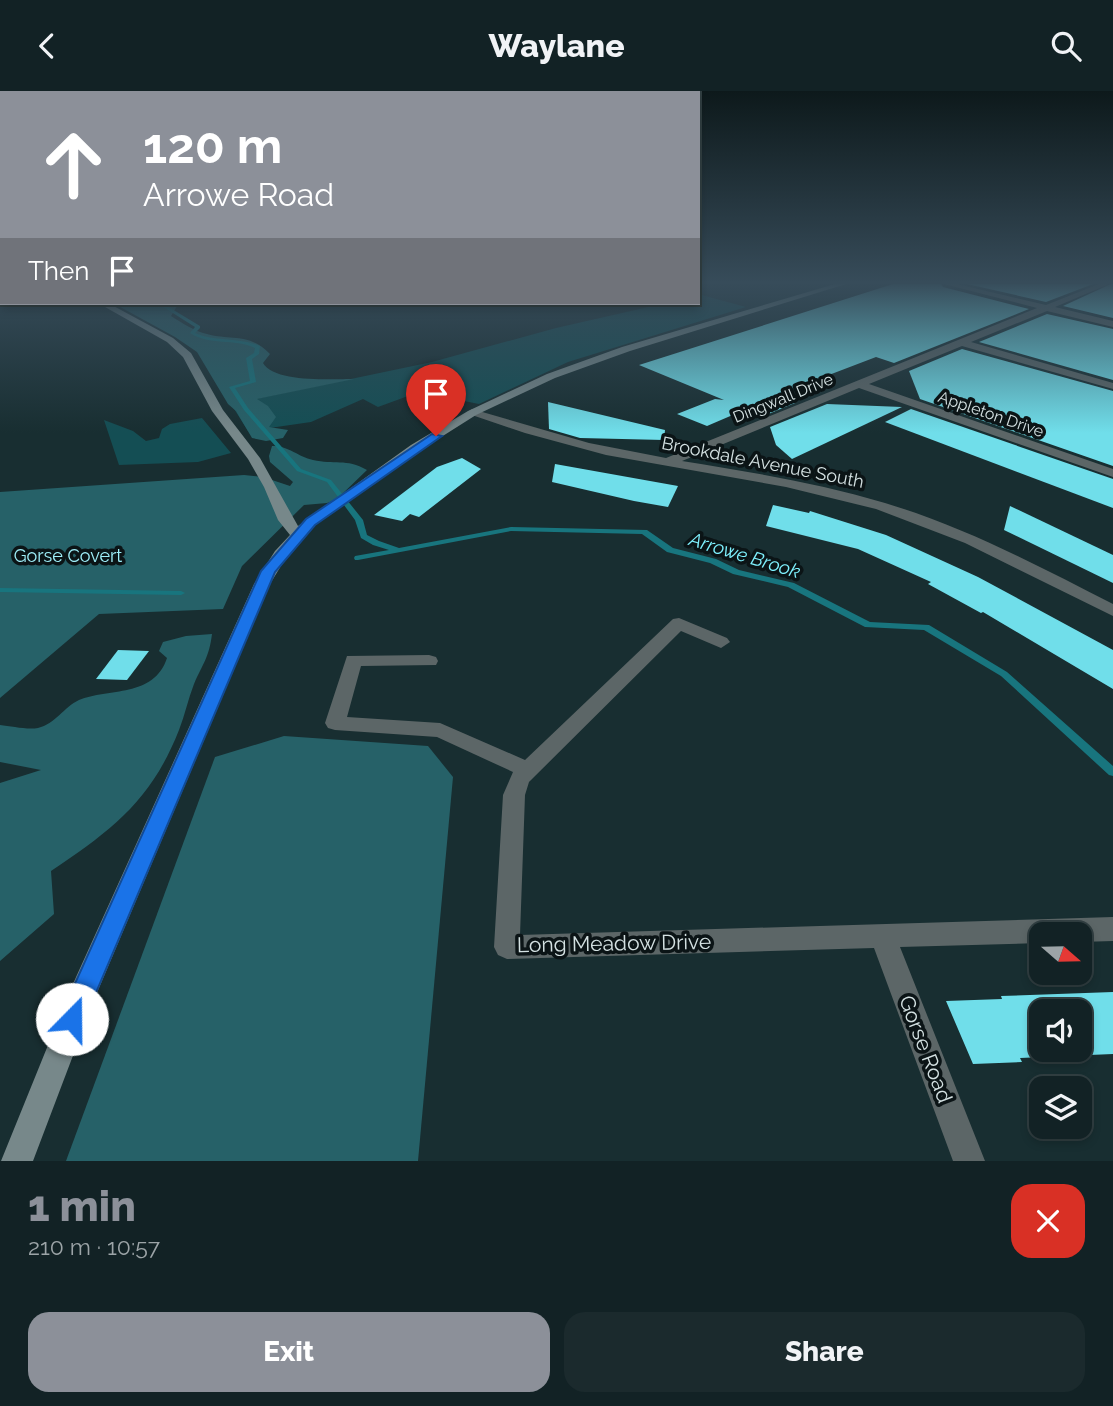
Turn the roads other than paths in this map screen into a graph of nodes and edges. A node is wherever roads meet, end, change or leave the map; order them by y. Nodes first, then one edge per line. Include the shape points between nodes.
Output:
1 (157, 334) edge
2 (676, 334) edge
3 (983, 334) edge
4 (963, 342) junction
5 (858, 384) junction
6 (1113, 386) edge
7 (472, 413) junction
8 (667, 462) junction
9 (1113, 473) edge
10 (298, 536) junction
11 (1113, 611) edge
12 (721, 642) dead end
13 (429, 661) dead end
14 (528, 770) junction
15 (1113, 929) edge
16 (883, 937) junction
17 (17, 1161) edge
18 (969, 1161) edge

1 - 10 street via 187,355
2 - 7 street via 551,376
3 - 4 street, Dingwall Drive
4 - 5 street, Dingwall Drive
4 - 6 street
5 - 8 street, Dingwall Drive
5 - 9 street, Appleton Drive
7 - 8 street, Brookdale Avenue South via 563,440
7 - 10 street via 331,507
8 - 11 street, Brookdale Avenue South via 829,492 930,522
10 - 17 street via 269,571 258,595 82,995
12 - 14 street, Long Meadow Drive via 678,623
13 - 14 street via 354,660 335,723 440,730
14 - 16 street, Long Meadow Drive via 514,795 507,947
15 - 16 street, Long Meadow Drive
16 - 18 street, Gorse Road

